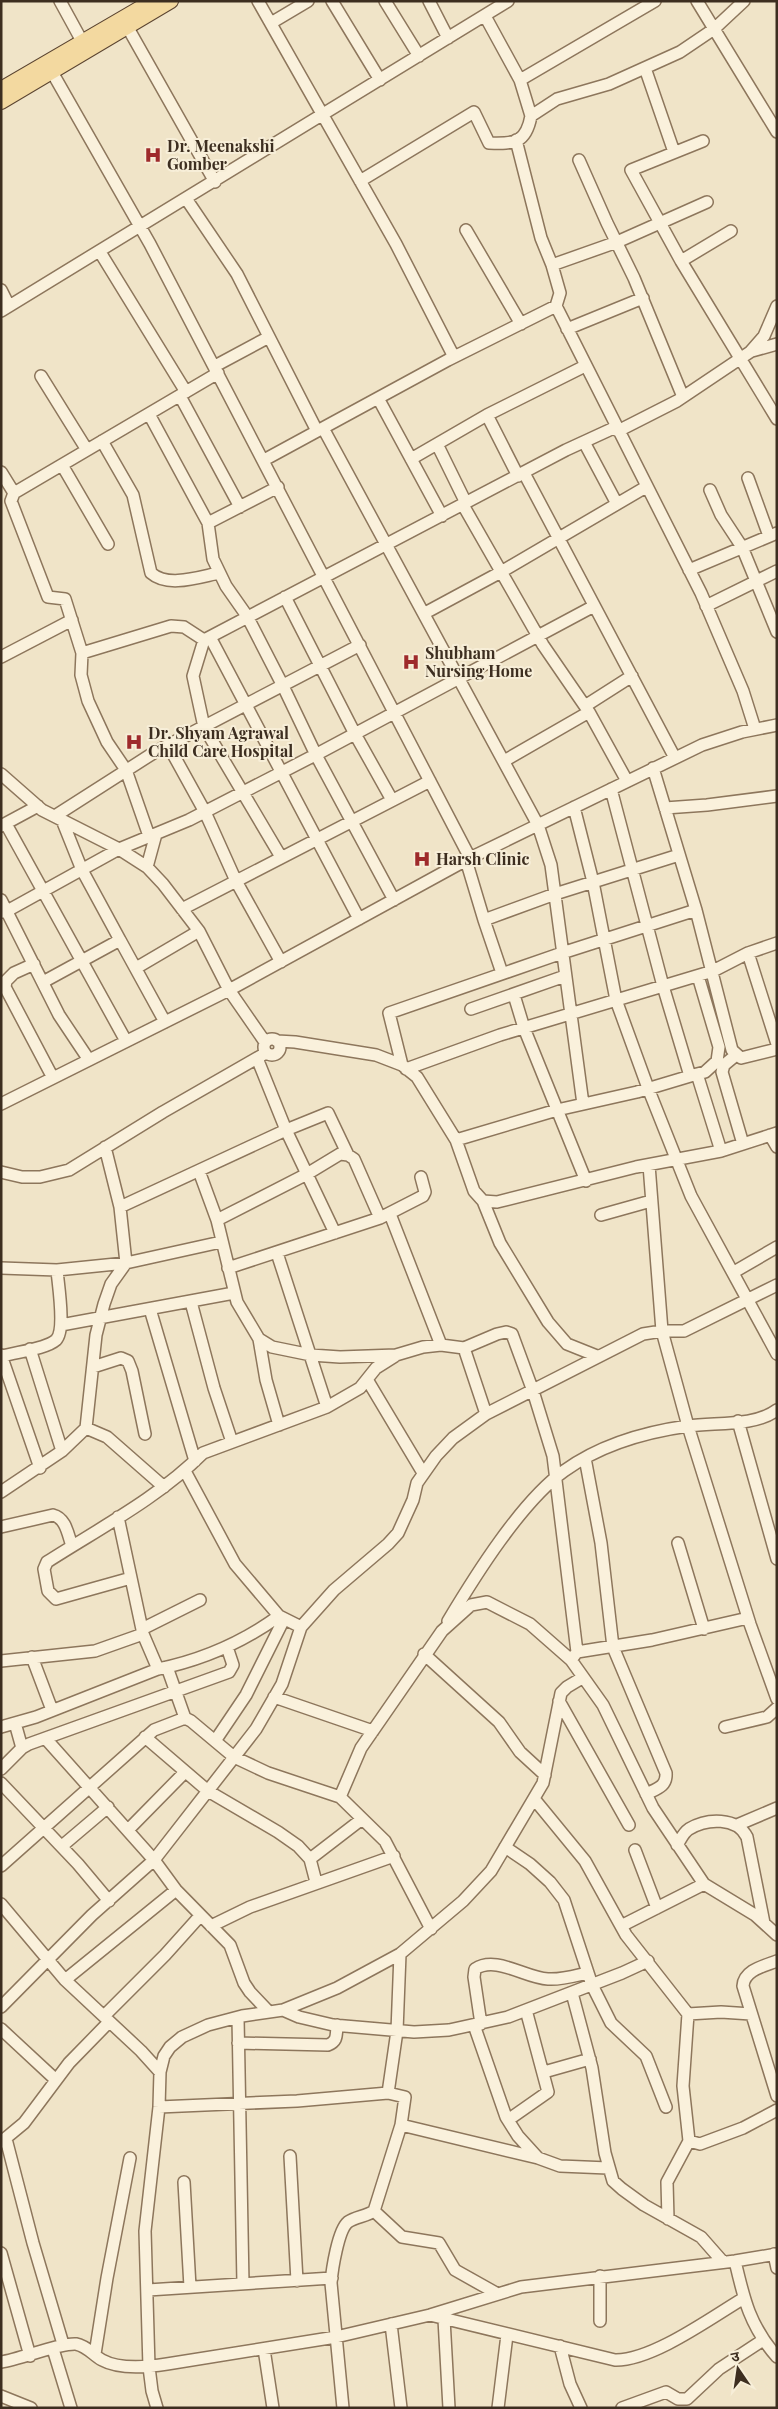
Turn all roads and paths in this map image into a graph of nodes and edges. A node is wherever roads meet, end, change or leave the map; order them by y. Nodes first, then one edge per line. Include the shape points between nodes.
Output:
1 (60, 1) edge
2 (152, 1) edge
3 (171, 1) edge
4 (258, 1) edge
5 (308, 1) edge
6 (332, 1) edge
7 (386, 1) edge
8 (429, 1) edge
9 (508, 1) edge
10 (655, 1) edge
11 (697, 1) edge
12 (744, 1) edge
13 (485, 16) junction
14 (271, 23) junction
15 (128, 28) junction
16 (714, 29) junction
17 (448, 38) junction
18 (83, 43) junction
19 (419, 56) junction
20 (49, 68) junction
21 (645, 68) junction
22 (380, 80) junction
23 (520, 80) junction
24 (1, 89) edge
25 (1, 102) edge
26 (322, 115) junction
27 (531, 116) junction
28 (777, 132) edge
29 (516, 140) junction
30 (703, 141) dead end
31 (674, 152) junction
32 (580, 160) dead end
33 (360, 181) junction
34 (215, 182) junction
35 (186, 200) junction
36 (707, 202) dead end
37 (661, 223) junction
38 (141, 228) junction
39 (466, 230) dead end
40 (731, 232) dead end
41 (616, 242) junction
42 (100, 252) junction
43 (681, 261) junction
44 (552, 265) junction
45 (1, 290) edge
46 (643, 298) junction
47 (556, 306) junction
48 (777, 306) edge
49 (5, 309) edge
50 (521, 324) junction
51 (567, 329) junction
52 (269, 337) junction
53 (777, 344) edge
54 (750, 352) junction
55 (454, 357) junction
56 (739, 360) junction
57 (585, 366) junction
58 (217, 370) junction
59 (41, 376) dead end
60 (183, 394) junction
61 (683, 397) junction
62 (378, 398) junction
63 (149, 414) junction
64 (488, 415) junction
65 (777, 418) edge
66 (320, 429) junction
67 (617, 429) junction
68 (102, 441) junction
69 (584, 442) junction
70 (437, 444) junction
71 (87, 450) junction
72 (411, 459) junction
73 (264, 460) junction
74 (62, 465) junction
75 (1, 472) edge
76 (521, 474) junction
77 (748, 478) dead end
78 (278, 487) junction
79 (646, 487) junction
80 (710, 490) dead end
81 (14, 493) junction
82 (465, 504) junction
83 (617, 504) junction
84 (240, 507) junction
85 (442, 516) junction
86 (208, 523) junction
87 (773, 535) edge
88 (558, 539) junction
89 (108, 544) dead end
90 (387, 545) junction
91 (742, 547) junction
92 (689, 570) junction
93 (777, 571) edge
94 (501, 572) junction
95 (219, 573) junction
96 (325, 577) junction
97 (757, 580) junction
98 (285, 597) junction
99 (594, 606) junction
100 (706, 606) junction
101 (425, 613) junction
102 (246, 616) junction
103 (72, 620) junction
104 (777, 632) edge
105 (539, 637) junction
106 (207, 639) junction
107 (360, 645) junction
108 (82, 653) junction
109 (1, 657) edge
110 (320, 666) junction
111 (632, 676) junction
112 (460, 678) junction
113 (283, 686) junction
114 (246, 705) junction
115 (587, 709) junction
116 (394, 712) junction
117 (777, 725) edge
118 (204, 727) junction
119 (755, 729) junction
120 (355, 734) junction
121 (168, 745) junction
122 (316, 755) junction
123 (675, 758) junction
124 (504, 761) junction
125 (653, 768) junction
126 (126, 770) junction
127 (282, 772) junction
128 (4, 780) edge
129 (430, 781) junction
130 (627, 781) junction
131 (611, 789) junction
132 (241, 793) junction
133 (777, 796) edge
134 (392, 800) junction
135 (38, 806) junction
136 (574, 807) junction
137 (665, 808) junction
138 (205, 812) junction
139 (58, 818) junction
140 (353, 820) junction
141 (4, 825) edge
142 (538, 825) junction
143 (152, 835) junction
144 (316, 839) junction
145 (119, 849) junction
146 (679, 855) junction
147 (281, 857) junction
148 (468, 859) junction
149 (147, 867) junction
150 (632, 869) junction
151 (82, 870) junction
152 (236, 881) junction
153 (592, 882) junction
154 (43, 890) junction
155 (555, 894) junction
156 (394, 900) junction
157 (3, 908) edge
158 (182, 909) junction
159 (696, 910) junction
160 (360, 919) junction
161 (484, 920) junction
162 (648, 925) junction
163 (199, 931) junction
164 (604, 939) junction
165 (120, 940) junction
166 (777, 943) edge
167 (562, 953) junction
168 (748, 953) junction
169 (82, 962) junction
170 (281, 962) junction
171 (34, 964) junction
172 (136, 968) junction
173 (713, 971) junction
174 (502, 973) junction
175 (566, 976) junction
176 (698, 976) junction
177 (43, 982) junction
178 (664, 986) junction
179 (229, 990) junction
180 (514, 995) junction
181 (5, 998) edge
182 (616, 1000) junction
183 (471, 1009) dead end
184 (572, 1013) junction
185 (166, 1022) junction
186 (524, 1028) junction
187 (126, 1041) junction
188 (266, 1049) junction
189 (776, 1050) edge
190 (736, 1055) junction
191 (88, 1060) junction
192 (404, 1067) junction
193 (693, 1075) junction
194 (53, 1078) junction
195 (648, 1088) junction
196 (1, 1104) edge
197 (583, 1104) junction
198 (557, 1110) junction
199 (286, 1130) junction
200 (774, 1134) edge
201 (456, 1140) junction
202 (743, 1144) junction
203 (105, 1147) junction
204 (777, 1147) edge
205 (721, 1151) junction
206 (348, 1155) junction
207 (677, 1160) junction
208 (650, 1165) junction
209 (199, 1171) junction
210 (1, 1172) edge
211 (307, 1174) junction
212 (421, 1177) dead end
213 (586, 1181) junction
214 (484, 1201) junction
215 (652, 1201) junction
216 (120, 1207) junction
217 (385, 1216) junction
218 (601, 1216) dead end
219 (218, 1220) junction
220 (335, 1233) junction
221 (221, 1242) junction
222 (777, 1247) edge
223 (276, 1252) junction
224 (126, 1263) junction
225 (1, 1268) edge
226 (228, 1268) junction
227 (57, 1270) junction
228 (734, 1272) junction
229 (777, 1285) edge
230 (234, 1292) junction
231 (749, 1300) junction
232 (191, 1302) junction
233 (150, 1309) junction
234 (101, 1319) junction
235 (61, 1325) junction
236 (662, 1331) junction
237 (259, 1339) junction
238 (441, 1345) junction
239 (464, 1348) junction
240 (30, 1349) junction
241 (777, 1354) edge
242 (2, 1355) edge
243 (311, 1355) junction
244 (396, 1355) junction
245 (597, 1356) junction
246 (93, 1368) junction
247 (368, 1381) junction
248 (533, 1391) junction
249 (327, 1407) junction
250 (777, 1410) edge
251 (486, 1414) junction
252 (738, 1421) junction
253 (279, 1425) junction
254 (688, 1426) junction
255 (86, 1428) junction
256 (145, 1434) dead end
257 (232, 1442) junction
258 (62, 1451) junction
259 (585, 1458) junction
260 (195, 1462) junction
261 (40, 1468) junction
262 (185, 1471) junction
263 (423, 1473) junction
264 (556, 1477) junction
265 (164, 1487) junction
266 (1, 1492) edge
267 (118, 1517) junction
268 (1, 1527) edge
269 (678, 1543) dead end
270 (72, 1546) junction
271 (777, 1559) edge
272 (131, 1578) junction
273 (200, 1600) dead end
274 (282, 1617) junction
275 (748, 1618) junction
276 (301, 1627) junction
277 (704, 1629) junction
278 (442, 1631) junction
279 (142, 1632) junction
280 (613, 1646) junction
281 (227, 1647) junction
282 (424, 1654) junction
283 (574, 1656) junction
284 (32, 1657) junction
285 (1, 1662) edge
286 (163, 1668) junction
287 (582, 1678) junction
288 (176, 1691) junction
289 (274, 1697) junction
290 (777, 1699) edge
291 (559, 1700) junction
292 (777, 1708) edge
293 (52, 1710) junction
294 (185, 1718) junction
295 (14, 1723) junction
296 (1, 1727) edge
297 (725, 1727) dead end
298 (373, 1731) junction
299 (145, 1737) junction
300 (46, 1739) junction
301 (215, 1741) junction
302 (22, 1748) junction
303 (234, 1757) junction
304 (1, 1769) edge
305 (185, 1772) junction
306 (545, 1775) junction
307 (1, 1783) edge
308 (91, 1788) junction
309 (208, 1791) junction
310 (646, 1794) junction
311 (340, 1796) junction
312 (535, 1800) junction
313 (108, 1807) junction
314 (776, 1812) edge
315 (362, 1819) junction
316 (628, 1824) dead end
317 (737, 1825) junction
318 (45, 1828) junction
319 (128, 1830) junction
320 (677, 1845) junction
321 (62, 1846) junction
322 (505, 1847) junction
323 (635, 1850) dead end
324 (394, 1856) junction
325 (310, 1859) junction
326 (154, 1860) junction
327 (1, 1866) edge
328 (316, 1882) junction
329 (704, 1884) junction
330 (176, 1890) junction
331 (109, 1901) junction
332 (1, 1904) edge
333 (657, 1908) junction
334 (200, 1916) junction
335 (5, 1918) edge
336 (764, 1923) junction
337 (211, 1926) junction
338 (622, 1926) junction
339 (431, 1929) junction
340 (777, 1935) edge
341 (400, 1954) junction
342 (48, 1960) junction
343 (777, 1960) edge
344 (648, 1961) junction
345 (587, 1973) junction
346 (65, 1980) junction
347 (592, 1985) junction
348 (572, 1992) junction
349 (1, 2007) edge
350 (283, 2010) junction
351 (526, 2010) junction
352 (269, 2012) junction
353 (688, 2014) junction
354 (752, 2014) junction
355 (238, 2018) junction
356 (106, 2019) junction
357 (478, 2024) junction
358 (336, 2026) junction
359 (1, 2029) edge
360 (397, 2031) junction
361 (238, 2043) junction
362 (590, 2060) junction
363 (160, 2072) junction
364 (544, 2072) junction
365 (56, 2080) junction
366 (388, 2093) junction
367 (777, 2096) edge
368 (239, 2103) junction
369 (159, 2107) junction
370 (666, 2107) dead end
371 (777, 2110) edge
372 (508, 2120) junction
373 (401, 2125) junction
374 (4, 2140) edge
375 (689, 2141) junction
376 (290, 2156) dead end
377 (130, 2158) dead end
378 (538, 2158) junction
379 (608, 2168) junction
380 (184, 2182) dead end
381 (374, 2211) junction
382 (668, 2219) junction
383 (1, 2253) edge
384 (775, 2254) edge
385 (735, 2261) junction
386 (723, 2262) junction
387 (777, 2268) edge
388 (600, 2276) junction
389 (332, 2278) junction
390 (297, 2281) junction
391 (243, 2284) junction
392 (190, 2287) junction
393 (148, 2290) junction
394 (496, 2293) junction
395 (744, 2298) junction
396 (430, 2315) junction
397 (444, 2319) junction
398 (600, 2321) dead end
399 (391, 2324) junction
400 (507, 2335) junction
401 (336, 2337) junction
402 (763, 2340) junction
403 (58, 2346) junction
404 (560, 2346) junction
405 (264, 2349) junction
406 (95, 2354) junction
407 (30, 2356) junction
408 (777, 2357) edge
409 (2, 2362) edge
410 (149, 2366) junction
411 (1, 2396) edge
412 (30, 2407) edge
413 (71, 2408) edge
414 (157, 2408) edge
415 (273, 2408) edge
416 (343, 2408) edge
417 (400, 2408) edge
418 (449, 2408) edge
419 (498, 2408) edge
420 (581, 2408) edge
421 (622, 2408) edge

1 - 18 street
2 - 18 main road
3 - 15 main road
4 - 14 street
5 - 14 street
6 - 22 street
7 - 19 street
8 - 17 street
9 - 13 street
10 - 23 street
11 - 16 street
12 - 16 street
13 - 17 street
13 - 23 street
14 - 26 street
15 - 20 main road
15 - 34 street
16 - 21 street via 680,52
16 - 28 street
17 - 19 street
18 - 20 main road
19 - 22 street
20 - 24 main road
20 - 25 main road
20 - 38 street
21 - 27 street via 609,84 556,99
21 - 31 street
22 - 26 street
23 - 27 street
26 - 33 street
26 - 34 street
27 - 29 street via 528,132
29 - 33 street via 508,144 489,143 474,112
29 - 44 street
30 - 31 street
31 - 37 street via 631,170
32 - 41 street
33 - 55 street
34 - 35 street
35 - 38 street
35 - 52 street via 237,274
36 - 37 street
37 - 41 street
37 - 43 street
38 - 42 street
38 - 58 street
39 - 50 street
40 - 43 street
41 - 44 street
41 - 46 street
42 - 49 street
42 - 60 street
43 - 56 street
44 - 47 street via 560,293
45 - 49 street
46 - 51 street
46 - 61 street
47 - 50 street
47 - 51 street
48 - 54 street via 764,336
50 - 55 street
51 - 57 street
52 - 58 street
52 - 66 street
53 - 54 street
54 - 56 street
55 - 62 street
56 - 61 street
56 - 65 street
57 - 64 street
57 - 67 street
58 - 60 street
58 - 73 street
59 - 71 street
60 - 63 street
60 - 84 street
61 - 67 street
62 - 66 street
62 - 72 street
63 - 68 street
63 - 86 street
64 - 70 street
64 - 76 street
66 - 73 street
66 - 90 street
67 - 69 street
67 - 79 street
68 - 71 street
68 - 95 street via 133,495 151,573 164,580
69 - 76 street
69 - 83 street
70 - 72 street
70 - 82 street
71 - 74 street
72 - 85 street
73 - 78 street
74 - 81 street
74 - 89 street
75 - 81 street
76 - 82 street
76 - 88 street
77 - 87 street
78 - 84 street
78 - 96 street
79 - 83 street
79 - 92 street
80 - 91 street via 721,515
81 - 103 street via 11,500 48,597 64,599
82 - 85 street
82 - 94 street
83 - 88 street
84 - 86 street
85 - 90 street
86 - 95 street via 213,559
87 - 91 street
88 - 94 street
88 - 99 street
90 - 96 street
90 - 101 street
91 - 92 street
91 - 97 street
92 - 100 street
93 - 97 street
94 - 101 street
94 - 105 street
95 - 102 street
96 - 98 street
96 - 107 street
97 - 100 street
97 - 104 street
98 - 102 street
98 - 110 street
99 - 105 street
99 - 111 street
100 - 119 street via 743,691
101 - 112 street
102 - 106 street
102 - 113 street
103 - 108 street
103 - 109 street
105 - 112 street
105 - 115 street
106 - 108 street via 184,627 171,626
106 - 114 street
106 - 118 street via 193,676
107 - 110 street
107 - 116 street
108 - 126 street via 81,675 88,701 107,742
110 - 113 street
110 - 120 street
111 - 115 street
111 - 123 street
112 - 116 street
112 - 124 street
113 - 114 street
113 - 122 street
114 - 118 street
114 - 127 street
115 - 124 street
115 - 130 street
116 - 120 street
116 - 129 street
117 - 119 street
118 - 121 street
118 - 132 street
119 - 123 street via 702,745
120 - 122 street
120 - 134 street
121 - 126 street
121 - 138 street
122 - 127 street
122 - 140 street
123 - 125 street
124 - 142 street
125 - 130 street
125 - 137 street
126 - 139 street
126 - 143 street
127 - 132 street
127 - 144 street
128 - 135 street
129 - 134 street
129 - 148 street
130 - 131 street
131 - 136 street
131 - 150 street
132 - 138 street
132 - 147 street
133 - 137 street
134 - 140 street
135 - 139 street
135 - 141 street
136 - 142 street
136 - 153 street
137 - 146 street
138 - 143 street
138 - 152 street
139 - 145 street
139 - 151 street
140 - 144 street
140 - 156 street
141 - 154 street
142 - 148 street
142 - 155 street via 551,865
143 - 145 street
143 - 149 street
144 - 147 street
144 - 160 street
145 - 149 street
145 - 151 street
146 - 150 street
146 - 159 street
147 - 152 street
148 - 156 street
148 - 161 street
149 - 158 street
150 - 153 street
150 - 162 street
151 - 154 street
151 - 165 street
152 - 158 street
152 - 170 street
153 - 155 street
153 - 164 street
154 - 157 street
154 - 169 street
155 - 161 street
155 - 167 street
156 - 160 street
157 - 171 street
158 - 163 street
159 - 162 street
159 - 173 street
160 - 170 street
161 - 174 street
162 - 164 street
162 - 178 street
163 - 172 street
163 - 179 street
164 - 167 street
164 - 182 street
165 - 169 street
165 - 172 street
166 - 168 street
167 - 174 street
167 - 175 street
168 - 173 street
168 - 189 street
169 - 177 street
169 - 187 street
170 - 179 street
171 - 177 street
171 - 181 street via 6,980
172 - 185 street
173 - 176 street
173 - 190 street via 732,1050
174 - 192 street via 389,1012
175 - 180 street
175 - 184 street
176 - 178 street
176 - 193 street via 718,1047 717,1061 705,1072
177 - 191 street via 59,1015
178 - 182 street
178 - 193 street
179 - 185 street
179 - 188 street
180 - 183 street
180 - 186 street
181 - 194 street
182 - 184 street
182 - 195 street
184 - 186 street
184 - 197 street
185 - 187 street
186 - 192 street
186 - 198 street
187 - 191 street
188 - 192 street via 295,1042 376,1055
188 - 199 street
188 - 203 street
189 - 190 street via 751,1057
190 - 202 street via 724,1065 722,1072
191 - 194 street
192 - 201 street via 416,1076
193 - 195 street
193 - 205 street
194 - 196 street
195 - 197 street
195 - 207 street
197 - 198 street
198 - 201 street
198 - 213 street
199 - 206 street via 328,1113
199 - 209 street
199 - 211 street
200 - 202 street
200 - 204 street
201 - 214 street via 474,1191
202 - 205 street
203 - 210 street via 57,1174 22,1176
203 - 216 street
205 - 207 street
206 - 211 street via 340,1154
206 - 217 street via 354,1159
207 - 208 street
207 - 228 street via 691,1196
208 - 213 street
208 - 215 street
209 - 216 street
209 - 219 street
211 - 219 street
211 - 220 street
212 - 217 street via 423,1196
213 - 214 street via 497,1202
214 - 245 street via 500,1243 548,1322 567,1344
215 - 218 street
215 - 236 street
216 - 224 street
217 - 220 street
217 - 238 street
219 - 221 street
220 - 223 street
221 - 224 street
221 - 226 street
222 - 228 street
223 - 226 street
223 - 243 street
224 - 227 street
224 - 234 street via 111,1284
225 - 227 street
226 - 230 street
227 - 235 street
228 - 231 street
229 - 231 street
230 - 232 street
230 - 237 street via 241,1311
231 - 236 street via 684,1332
231 - 241 street
232 - 233 street
232 - 257 street
233 - 234 street
233 - 260 street
234 - 235 street
234 - 246 street via 96,1334
235 - 240 street via 56,1340
236 - 245 street via 643,1334
236 - 254 street
237 - 243 street via 272,1347
237 - 253 street
238 - 239 street
238 - 244 street
239 - 248 street via 497,1334 512,1334
239 - 251 street
240 - 242 street
240 - 258 street
242 - 261 street
243 - 244 street
243 - 249 street
244 - 247 street via 376,1368
245 - 248 street via 573,1372
246 - 255 street
246 - 256 street via 121,1358 128,1361
247 - 249 street
247 - 263 street
248 - 251 street
248 - 264 street via 553,1456
249 - 253 street
250 - 252 street
251 - 263 street via 453,1438
252 - 254 street
252 - 271 street
253 - 257 street
254 - 259 street via 632,1438
254 - 275 street
255 - 258 street
255 - 265 street via 107,1437
257 - 260 street via 203,1453
258 - 261 street
259 - 264 street
259 - 280 street via 601,1543
260 - 262 street
261 - 266 street
262 - 265 street
262 - 274 street via 236,1564
263 - 276 street via 398,1533 334,1590
264 - 278 street via 520,1516
264 - 283 street
265 - 267 street
267 - 270 street
267 - 272 street
268 - 270 street via 53,1515 63,1520
269 - 277 street
270 - 272 street via 44,1565 48,1591 56,1599
272 - 279 street
273 - 279 street
274 - 276 street
274 - 281 street
274 - 301 street via 246,1695
275 - 277 street
275 - 290 street
276 - 289 street via 282,1684
277 - 280 street
278 - 282 street
278 - 283 street via 471,1605 487,1602 530,1624
279 - 284 street via 95,1651
279 - 286 street
280 - 283 street
280 - 310 street via 666,1773 664,1785
281 - 286 street
281 - 288 street via 233,1665 229,1672
282 - 298 street
282 - 306 street via 499,1722 520,1752
283 - 287 street
284 - 285 street
284 - 293 street
286 - 288 street
286 - 293 street
287 - 291 street via 567,1687
287 - 310 street via 603,1705
288 - 294 street
288 - 300 street
289 - 298 street
289 - 303 street via 256,1730
291 - 306 street
291 - 316 street
292 - 297 street via 767,1717
293 - 295 street
294 - 299 street
294 - 301 street
295 - 296 street
295 - 302 street
298 - 311 street via 361,1748
299 - 305 street
299 - 308 street
300 - 302 street
300 - 308 street
301 - 303 street
302 - 304 street
303 - 309 street
303 - 311 street via 268,1773
305 - 309 street
305 - 319 street
306 - 312 street
307 - 318 street
308 - 313 street
308 - 318 street
309 - 325 street via 278,1832
309 - 326 street
310 - 320 street
311 - 315 street
312 - 322 street
312 - 338 street via 585,1861
313 - 319 street
313 - 321 street
314 - 317 street
315 - 324 street via 385,1841
315 - 325 street
317 - 320 street via 725,1821 701,1825 690,1829
317 - 336 street via 747,1837
318 - 321 street
318 - 327 street
319 - 326 street
320 - 329 street
321 - 331 street
322 - 339 street via 491,1871
322 - 345 street via 530,1864 564,1900
323 - 333 street
324 - 328 street
324 - 339 street
325 - 328 street
326 - 330 street
326 - 331 street
328 - 337 street
329 - 333 street
329 - 336 street via 741,1905
330 - 334 street
330 - 346 street
331 - 342 street
332 - 335 street
333 - 338 street
334 - 337 street
334 - 356 street
335 - 342 street
336 - 340 street
337 - 352 street via 230,1945 247,1988
338 - 344 street
339 - 341 street
341 - 350 street via 338,1988
341 - 360 street
342 - 346 street
342 - 349 street
343 - 354 street via 748,1973 744,1979 743,1986
344 - 347 street
344 - 353 street
345 - 347 street
345 - 357 street via 547,1980 512,1969 481,1965 475,1969 474,1976
346 - 356 street
347 - 348 street
347 - 370 street via 611,2023 646,2056
348 - 351 street
348 - 362 street
350 - 352 street
350 - 358 street
351 - 357 street
351 - 364 street
352 - 355 street
353 - 354 street
353 - 375 street via 683,2086
354 - 367 street
355 - 361 street
355 - 363 street via 182,2037 164,2056
356 - 363 street
356 - 365 street
357 - 360 street via 449,2030
357 - 372 street
358 - 360 street
358 - 361 street via 334,2043 328,2045
359 - 365 street
360 - 366 street
361 - 368 street
362 - 364 street
362 - 379 street
363 - 369 street
364 - 372 street via 548,2092
365 - 374 street via 24,2123
366 - 368 street
366 - 373 street via 405,2097
368 - 369 street
368 - 391 street
369 - 393 street via 145,2231
371 - 375 street via 743,2128 700,2144
372 - 378 street
373 - 378 street
373 - 381 street
374 - 403 street
375 - 382 street via 667,2182
376 - 390 street
377 - 406 street
378 - 379 street via 568,2167
379 - 382 street via 613,2181 622,2190
380 - 392 street
381 - 389 street via 347,2222
381 - 394 street via 402,2237 439,2243 455,2270
382 - 386 street via 701,2237
383 - 407 street
384 - 385 street
384 - 387 street
385 - 386 street
385 - 395 street
386 - 388 street
388 - 394 street
388 - 398 street
389 - 390 street
389 - 401 street
390 - 391 street
391 - 392 street
392 - 393 street
393 - 410 street
394 - 396 street
395 - 402 street
395 - 404 street via 638,2357 615,2360
396 - 397 street
396 - 399 street
397 - 400 street
397 - 418 street
399 - 401 street
399 - 417 street
400 - 404 street
400 - 419 street
401 - 405 street
401 - 416 street
402 - 408 street
402 - 421 street via 720,2369 687,2399 678,2399 666,2392
403 - 406 street via 78,2344
403 - 407 street
403 - 413 street
404 - 420 street via 570,2384
405 - 410 street
405 - 415 street
406 - 410 street via 113,2364
407 - 409 street
410 - 414 street
411 - 412 street

